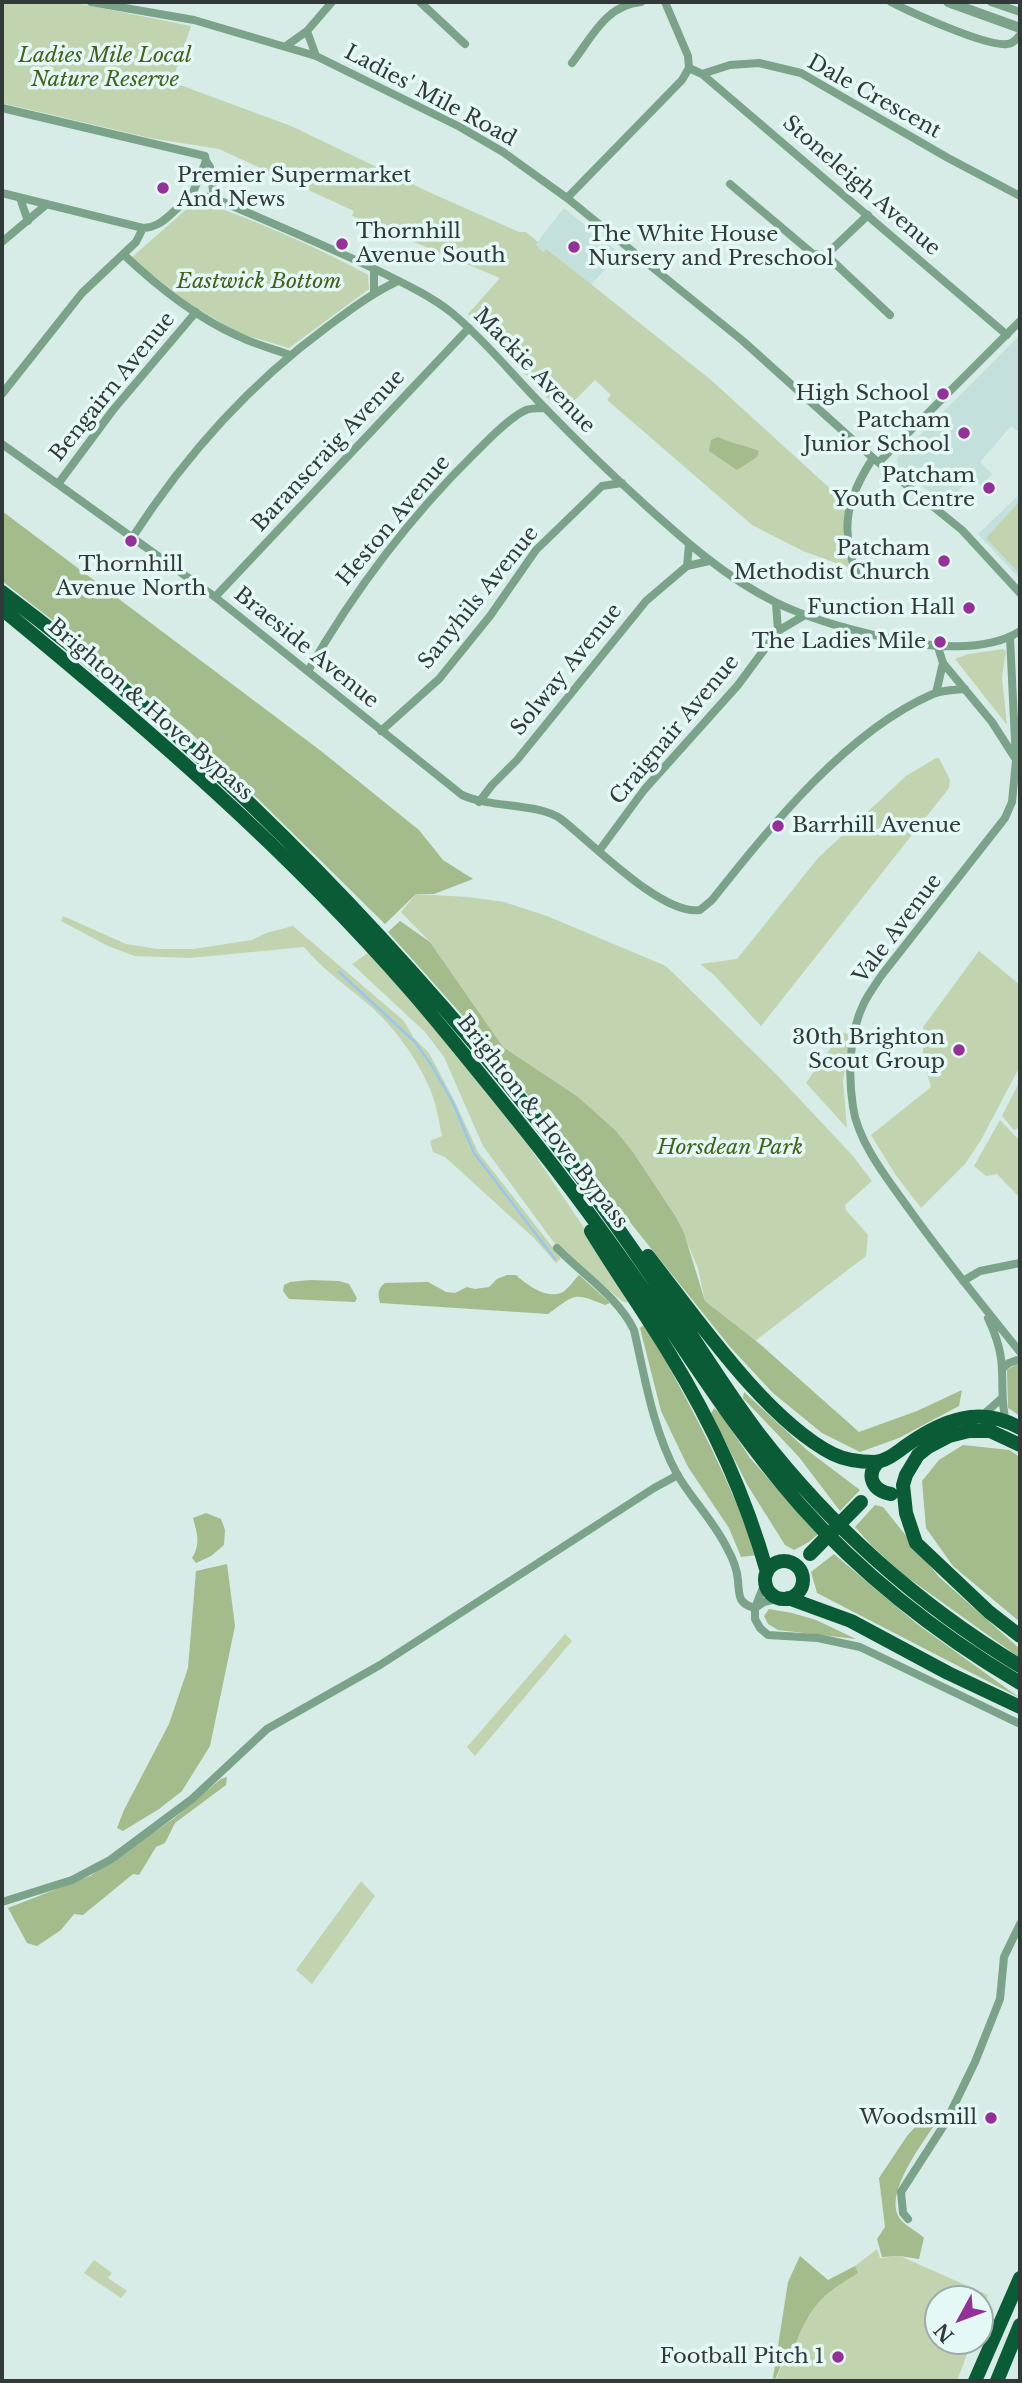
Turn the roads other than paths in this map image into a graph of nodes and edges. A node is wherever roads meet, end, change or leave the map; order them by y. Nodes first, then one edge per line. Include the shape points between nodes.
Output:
1 (91, 2) edge
2 (332, 2) edge
3 (420, 2) edge
4 (641, 2) edge
5 (665, 2) edge
6 (891, 2) edge
7 (947, 2) edge
8 (991, 2) edge
9 (1020, 12) edge
10 (1020, 28) edge
11 (307, 31) junction
12 (1020, 35) edge
13 (465, 44) dead end
14 (286, 46) junction
15 (316, 55) junction
16 (572, 63) dead end
17 (689, 68) junction
18 (702, 74) junction
19 (2, 108) edge
20 (206, 161) junction
21 (730, 184) dead end
22 (2, 193) edge
23 (1020, 196) edge
24 (191, 197) junction
25 (20, 198) junction
26 (214, 198) junction
27 (566, 198) junction
28 (47, 204) junction
29 (868, 215) junction
30 (27, 220) junction
31 (143, 228) junction
32 (2, 242) edge
33 (123, 254) junction
34 (826, 255) junction
35 (374, 269) junction
36 (398, 281) junction
37 (374, 292) junction
38 (196, 312) junction
39 (890, 315) dead end
40 (1020, 321) edge
41 (469, 328) junction
42 (1007, 335) junction
43 (290, 355) junction
44 (531, 393) junction
45 (2, 394) edge
46 (545, 408) junction
47 (525, 410) junction
48 (2, 444) edge
49 (876, 460) junction
50 (604, 468) junction
51 (622, 483) junction
52 (58, 484) junction
53 (601, 486) junction
54 (132, 538) junction
55 (689, 545) junction
56 (709, 562) junction
57 (687, 566) junction
58 (857, 569) dead end
59 (2, 592) edge
60 (1020, 593) edge
61 (215, 597) junction
62 (776, 603) junction
63 (2, 609) edge
64 (805, 615) junction
65 (778, 631) junction
66 (1020, 631) edge
67 (1010, 638) junction
68 (938, 647) junction
69 (943, 663) junction
70 (308, 671) junction
71 (965, 688) junction
72 (936, 693) junction
73 (381, 731) junction
74 (1016, 761) junction
75 (479, 802) junction
76 (598, 851) junction
77 (553, 1167) junction
78 (592, 1192) junction
79 (557, 1248) dead end
80 (1020, 1262) edge
81 (963, 1281) junction
82 (980, 1303) junction
83 (1020, 1352) edge
84 (1020, 1359) edge
85 (1002, 1370) junction
86 (1002, 1398) junction
87 (981, 1416) junction
88 (1006, 1422) junction
89 (1020, 1428) edge
90 (939, 1441) junction
91 (1020, 1445) edge
92 (879, 1465) junction
93 (678, 1475) junction
94 (900, 1484) junction
95 (862, 1502) junction
96 (931, 1557) junction
97 (796, 1567) junction
98 (766, 1576) junction
99 (784, 1598) junction
100 (755, 1608) junction
101 (1020, 1636) edge
102 (1020, 1666) edge
103 (1020, 1683) edge
104 (1020, 1707) edge
105 (1020, 1724) edge
106 (2, 1902) edge
107 (1020, 1924) edge
108 (908, 2219) dead end
109 (1020, 2278) edge
110 (1020, 2325) edge
111 (975, 2381) edge
112 (997, 2381) edge

1 - 14 street, Ladies' Mile Road via 194,20
2 - 11 street
3 - 13 street
4 - 16 street via 627,3 610,13
5 - 17 street
6 - 12 street via 979,39 1007,44
7 - 10 street
8 - 9 street
11 - 14 street
11 - 15 street
14 - 15 street, Ladies' Mile Road
15 - 27 street, Ladies' Mile Road via 460,127
17 - 18 street, Stoneleigh Avenue
17 - 27 street
18 - 23 street, Dale Crescent via 730,65 759,63 802,73
18 - 29 street, Stoneleigh Avenue
19 - 20 street via 205,156
20 - 24 street
20 - 26 street
21 - 34 street via 813,254
22 - 25 street
24 - 26 street, Mackie Avenue
24 - 31 street via 160,223
25 - 28 street
25 - 30 street
26 - 35 street, Mackie Avenue
27 - 49 street, Ladies' Mile Road via 743,341
28 - 30 street
28 - 31 street
29 - 34 street
29 - 42 street, Stoneleigh Avenue
30 - 32 street
31 - 33 street
33 - 38 street
33 - 45 street via 82,293
34 - 39 street
35 - 36 street, Mackie Avenue
35 - 37 street
36 - 37 street
36 - 41 street, Mackie Avenue
37 - 43 street
38 - 43 street via 238,337
38 - 52 street, Bengairn Avenue
40 - 42 street
41 - 44 street, Mackie Avenue
41 - 61 street, Baranscraig Avenue
42 - 49 street
43 - 54 street via 209,434
44 - 46 street, Mackie Avenue
44 - 47 street
46 - 47 street
46 - 50 street, Mackie Avenue
47 - 70 street, Heston Avenue via 453,475 404,532 366,578
48 - 52 street, Braeside Avenue
49 - 58 street via 854,491 847,515
49 - 60 street, Ladies' Mile Road via 962,530
50 - 51 street, Mackie Avenue
50 - 53 street
51 - 53 street
51 - 55 street, Mackie Avenue
52 - 54 street, Braeside Avenue
53 - 73 street, Sanyhils Avenue via 536,550 439,679
54 - 61 street, Braeside Avenue
55 - 56 street, Mackie Avenue
55 - 57 street
56 - 57 street
56 - 62 street, Mackie Avenue
57 - 75 street, Solway Avenue via 646,601
59 - 78 highway, Brighton & Hove Bypass via 216,772 324,878 429,992
61 - 70 street, Braeside Avenue
62 - 64 street, Mackie Avenue
62 - 65 street
63 - 77 highway, Brighton & Hove Bypass via 136,720 313,887 411,990
64 - 65 street, Craignair Avenue
64 - 68 street, Mackie Avenue
65 - 76 street, Craignair Avenue
66 - 67 street, Mackie Avenue
67 - 68 street, Mackie Avenue
67 - 74 street, Vale Avenue
68 - 69 street
69 - 71 street
69 - 72 street
70 - 73 street, Braeside Avenue
71 - 72 street
71 - 74 street
72 - 76 street via 869,733 794,801 700,911 663,900
73 - 75 street, Braeside Avenue via 452,789
74 - 81 street, Vale Avenue via 1012,802 1005,818 881,976 864,1003 852,1045 853,1109 863,1137 881,1171
75 - 76 street, Braeside Avenue via 556,816
77 - 98 highway via 706,1418 737,1482
77 - 103 highway, Brighton & Hove Bypass via 627,1265 737,1428 802,1507 915,1612
78 - 92 highway via 778,1411 834,1455
78 - 102 highway, Brighton & Hove Bypass via 734,1399 818,1503 910,1589
79 - 93 street via 629,1319 663,1443
80 - 81 street via 980,1271
81 - 82 street, Vale Avenue
82 - 83 street, Vale Avenue
82 - 85 street, Vale Avenue via 999,1346
84 - 85 street
85 - 86 street, Vale Avenue
86 - 87 street
86 - 88 street, Vale Avenue
87 - 88 highway
87 - 92 highway via 957,1418 931,1428
88 - 89 highway
90 - 91 highway via 981,1430
90 - 94 highway via 918,1455
90 - 96 highway via 915,1475 911,1494 917,1530
92 - 94 highway via 898,1461
92 - 94 highway via 872,1481 877,1489
92 - 95 highway
93 - 100 street via 725,1543 739,1597
93 - 106 street via 380,1665 267,1729 192,1799 110,1860 72,1880
94 - 95 highway
94 - 96 highway via 912,1534
95 - 97 highway, bridge
96 - 101 highway
97 - 98 highway via 775,1563
97 - 99 highway via 803,1583
98 - 99 highway via 770,1591
98 - 100 street
99 - 100 street
99 - 104 highway via 851,1621
100 - 105 street via 757,1624 768,1635 860,1647
107 - 108 street via 1004,1957 1000,1999 975,2062 946,2122 901,2192
109 - 111 highway
110 - 112 highway

